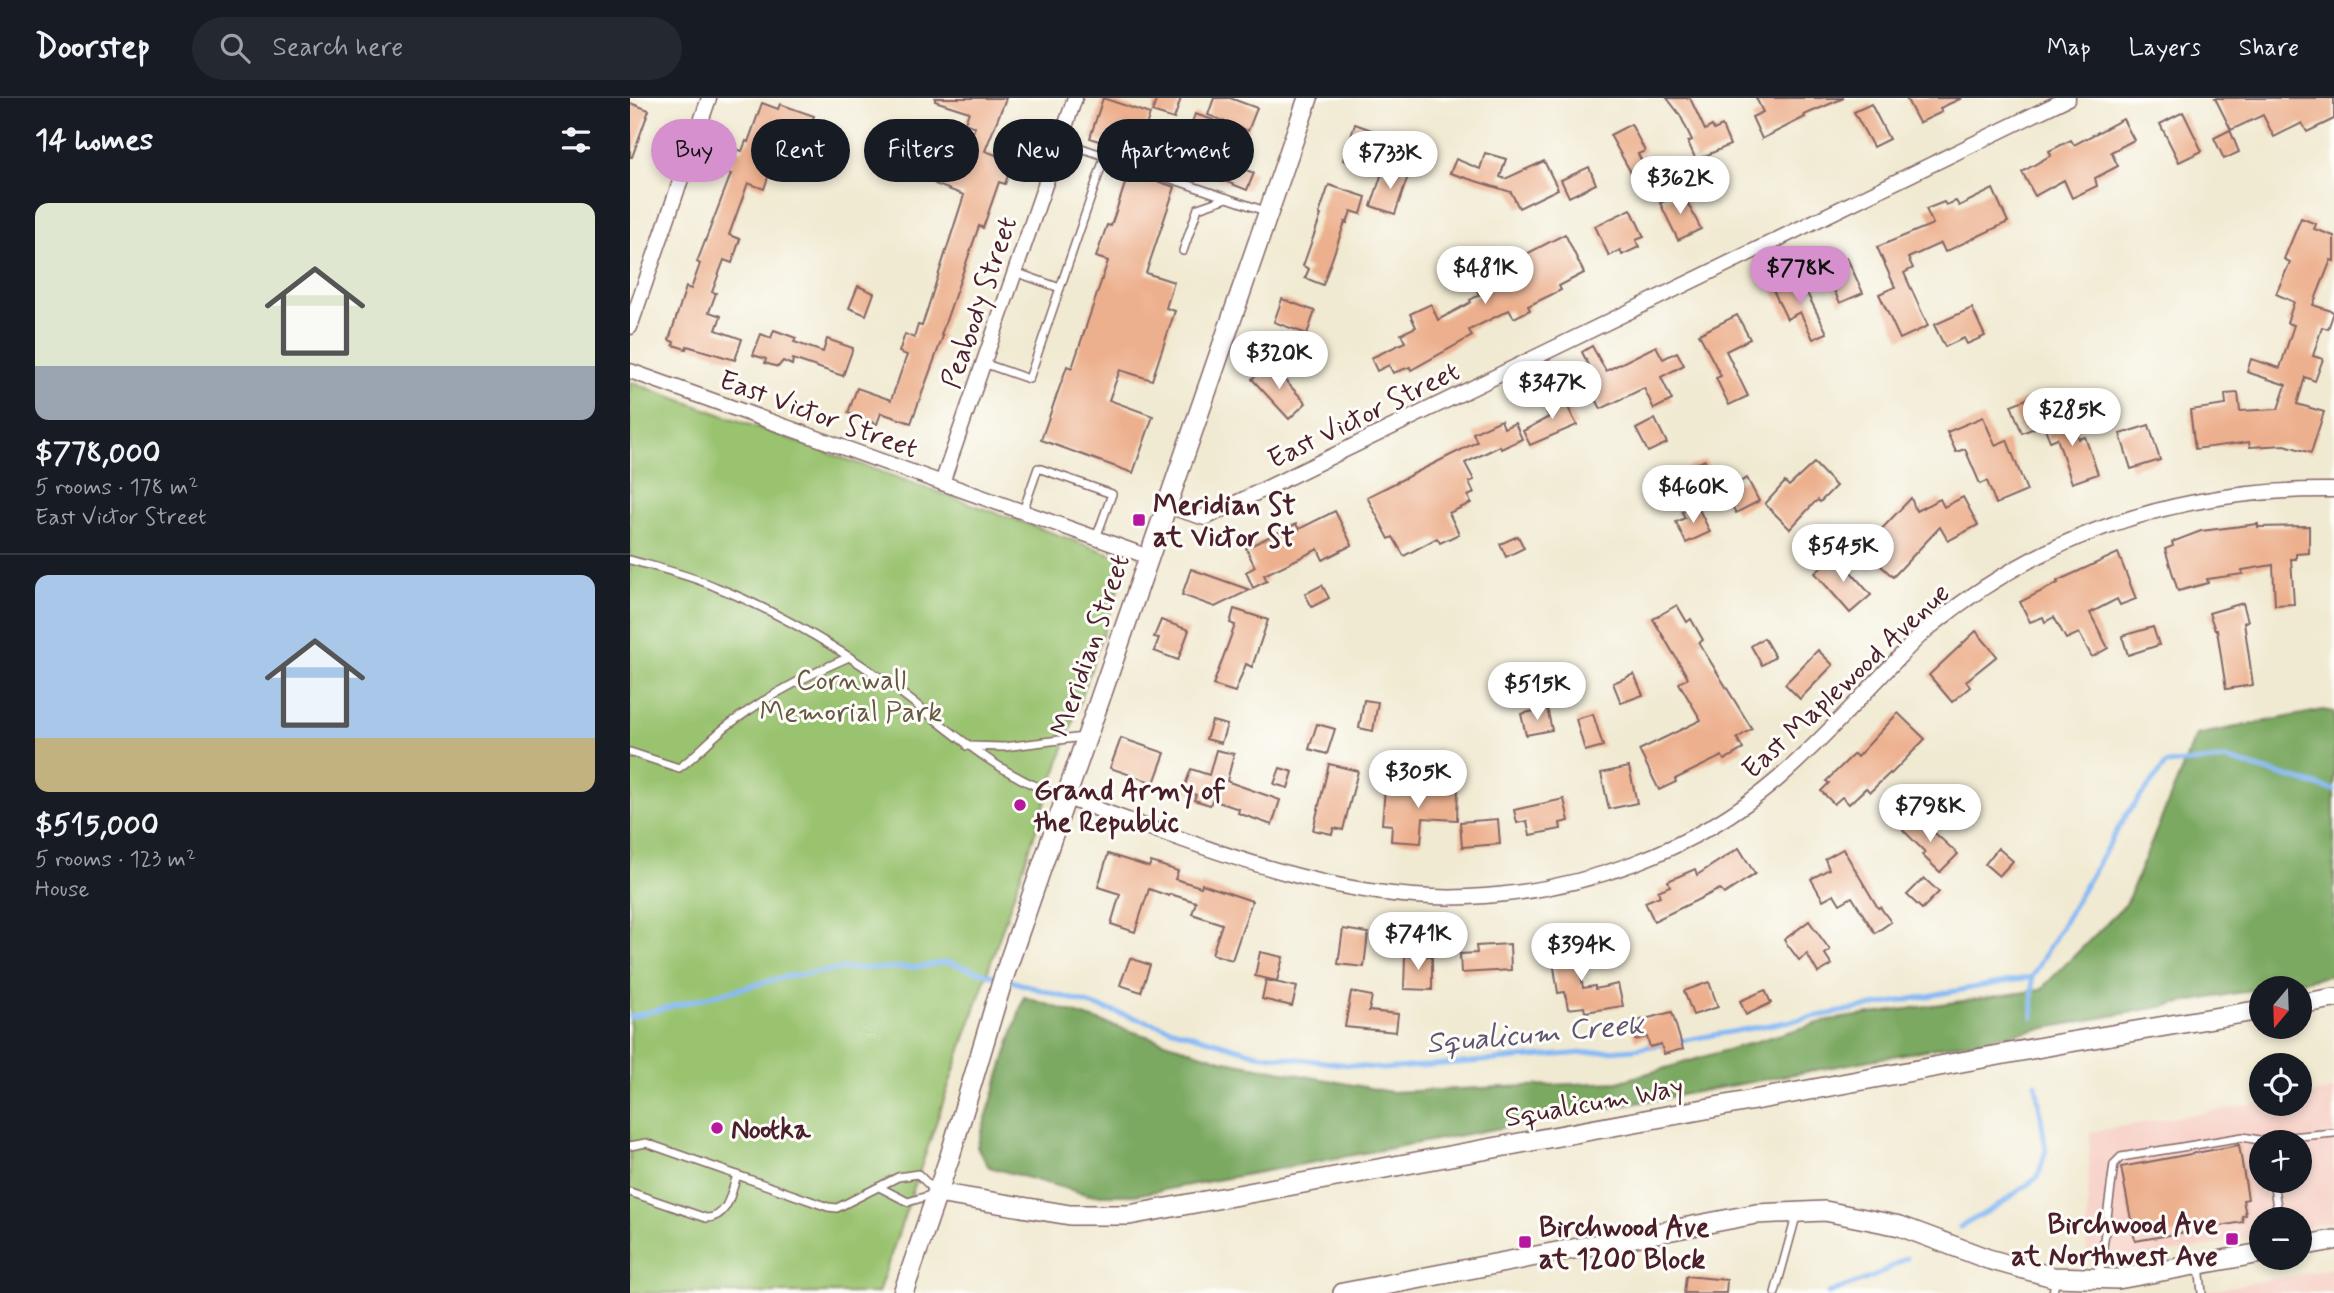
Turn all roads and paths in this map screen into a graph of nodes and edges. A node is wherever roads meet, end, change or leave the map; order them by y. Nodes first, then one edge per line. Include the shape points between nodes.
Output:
1 (709, 98) edge
2 (1075, 98) edge
3 (1308, 98) edge
4 (2068, 98) edge
5 (1068, 119) edge
6 (1097, 179) edge
7 (1046, 182) edge
8 (1181, 182) edge
9 (1227, 198) junction
10 (1269, 213) junction
11 (1183, 251) dead end
12 (1015, 272) junction
13 (1060, 288) junction
14 (630, 327) edge
15 (983, 363) junction
16 (630, 371) edge
17 (942, 483) junction
18 (2334, 490) edge
19 (1167, 506) junction
20 (1023, 512) junction
21 (1097, 538) junction
22 (1149, 557) junction
23 (630, 560) edge
24 (849, 657) junction
25 (1087, 737) junction
26 (967, 746) junction
27 (630, 752) edge
28 (1066, 798) junction
29 (2334, 998) edge
30 (2312, 1002) edge
31 (2249, 1012) edge
32 (2334, 1133) edge
33 (2312, 1135) edge
34 (2249, 1138) edge
35 (630, 1146) edge
36 (737, 1175) junction
37 (879, 1187) junction
38 (630, 1192) edge
39 (937, 1193) junction
40 (1798, 1212) junction
41 (2334, 1240) edge
42 (2312, 1244) edge
43 (2249, 1255) edge
44 (2199, 1264) junction
45 (2099, 1278) junction
46 (2054, 1285) edge
47 (1351, 1292) edge
48 (903, 1293) edge
49 (1775, 1293) edge
50 (2202, 1293) edge

1 - 14 street
2 - 5 street, Peabody Street
3 - 10 street, Meridian Street
4 - 19 street, East Victor Street via 1205,518
6 - 13 lane
7 - 12 street, Peabody Street
8 - 9 lane
9 - 10 lane
9 - 11 lane via 1198,208
10 - 19 street, Meridian Street
12 - 13 lane
12 - 15 street, Peabody Street
13 - 15 lane via 1029,379
15 - 17 street, Peabody Street
16 - 17 street, East Victor Street
17 - 20 street, East Victor Street
18 - 28 street, East Maplewood Avenue via 2257,491 2185,503 2100,528 2026,561 1925,631 1779,777 1738,810 1650,858 1556,886 1465,897 1360,890 1283,873
19 - 22 street, Meridian Street
20 - 21 street, East Victor Street
20 - 21 lane via 1038,468 1112,494
21 - 22 street, East Victor Street
22 - 25 street, Meridian Street
23 - 24 lane via 714,586
24 - 26 lane
24 - 27 lane via 753,706 679,768
25 - 26 lane via 1015,746
25 - 28 street, Meridian Street
26 - 28 lane via 1020,779
28 - 39 street, Meridian Street via 1003,979
29 - 30 street
31 - 39 street, Squalicum Way via 1129,1214 1070,1215
32 - 33 lane
34 - 45 lane via 2121,1157 2114,1164
35 - 36 lane via 646,1143
36 - 37 lane via 828,1207 845,1205
36 - 38 lane via 727,1205 713,1218
37 - 39 lane via 908,1202
37 - 39 lane via 918,1174
39 - 48 street, Meridian Street
40 - 46 street via 1825,1211 1900,1226
40 - 47 street via 1756,1214
40 - 49 lane
41 - 42 street
43 - 44 street
44 - 45 street via 2118,1279
44 - 50 lane
45 - 46 street

